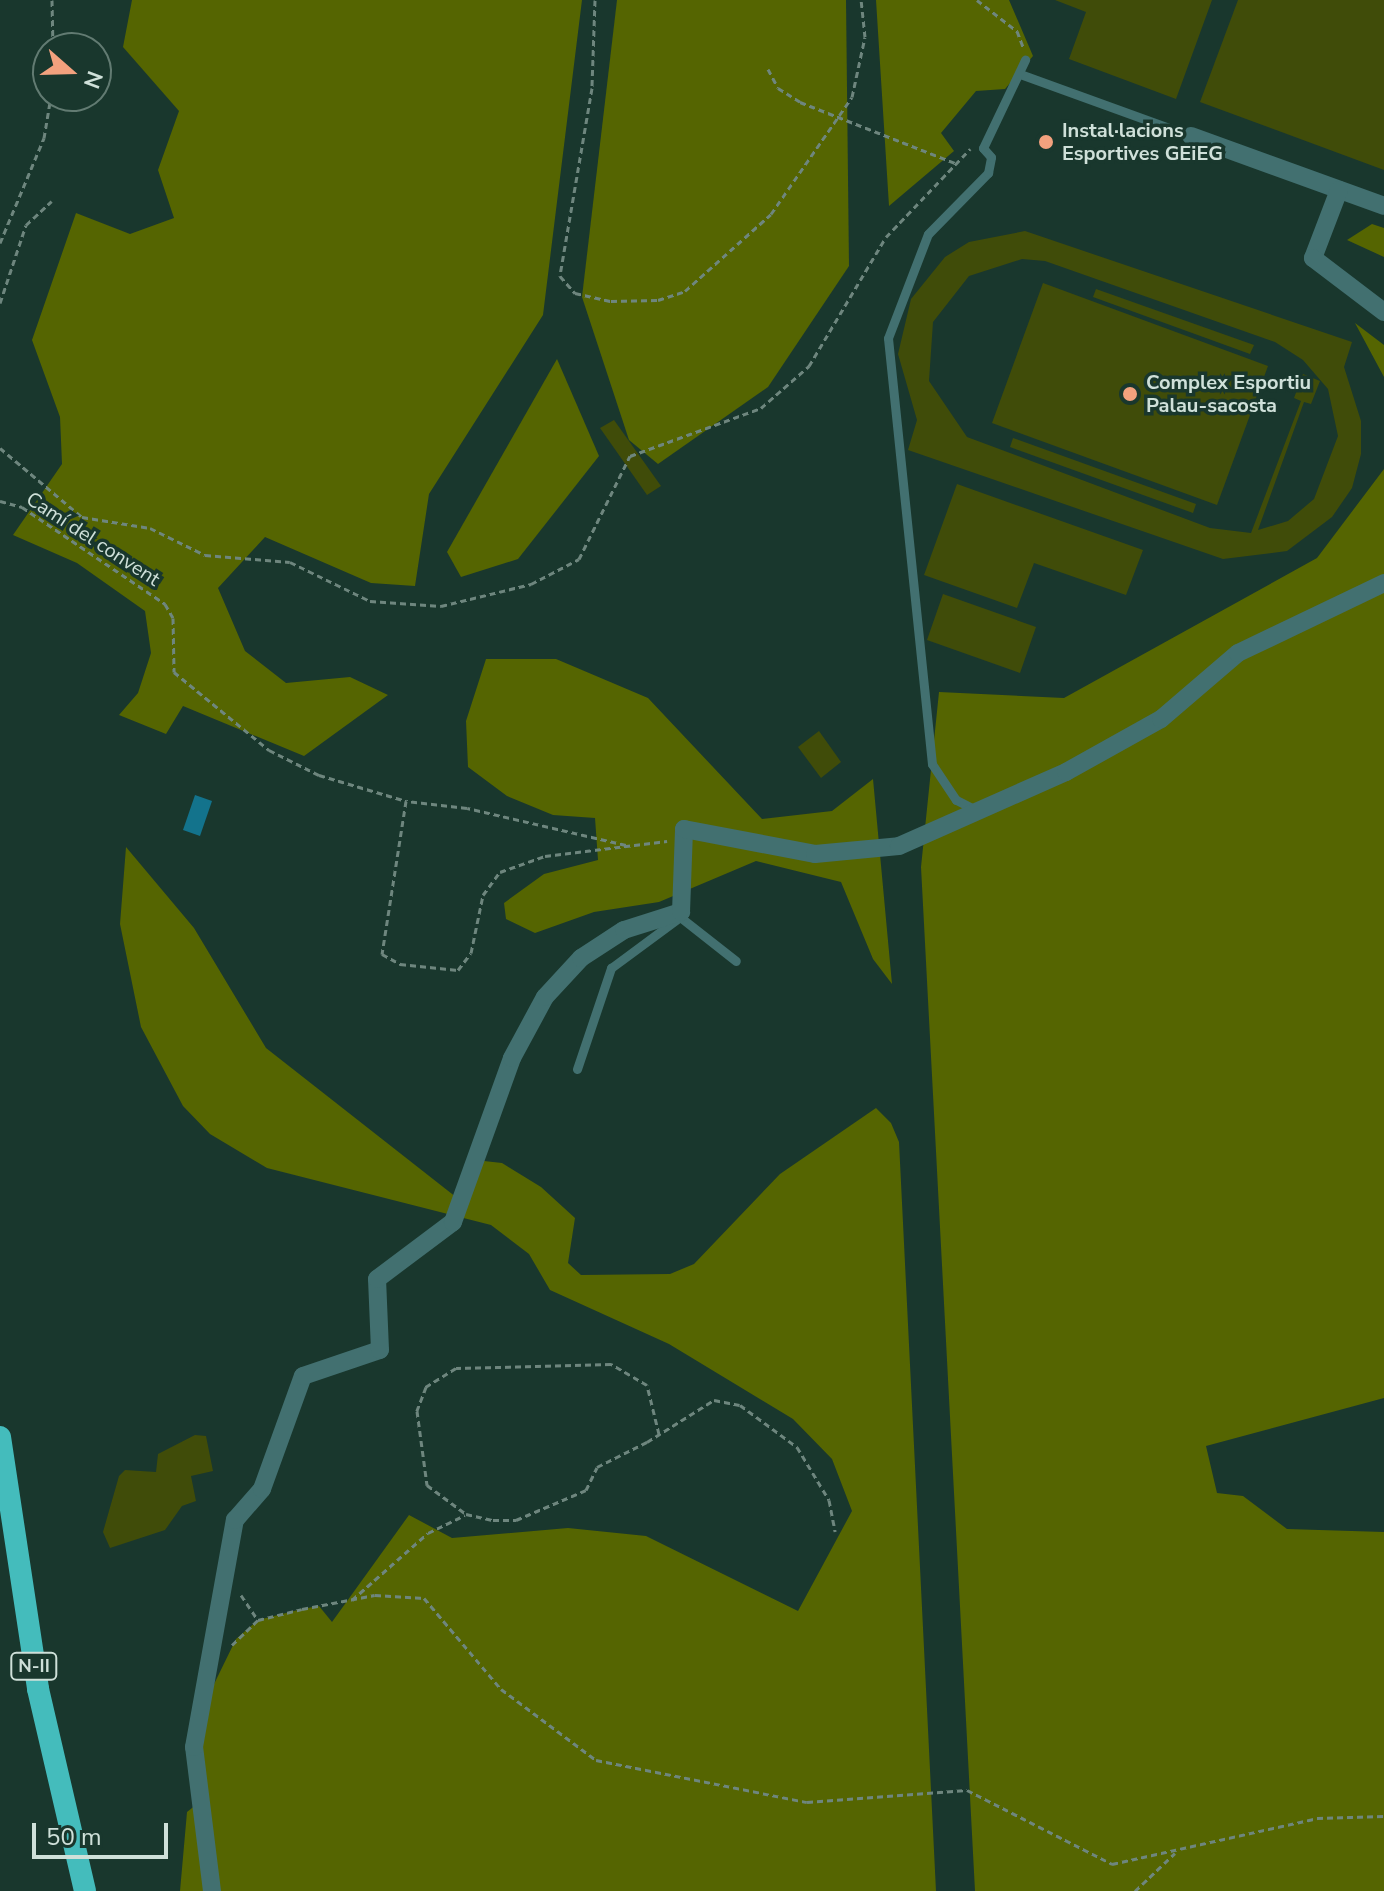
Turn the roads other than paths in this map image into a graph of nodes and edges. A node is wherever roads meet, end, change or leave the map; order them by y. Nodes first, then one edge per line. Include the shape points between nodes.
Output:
1 (1025, 60) road end
2 (1020, 74) junction
3 (1191, 136) joint
4 (1339, 190) junction
5 (1384, 206) edge
6 (1384, 312) edge
7 (1384, 583) edge
8 (972, 808) junction
9 (680, 914) junction
10 (736, 961) dead end
11 (577, 1069) dead end
12 (0, 1437) edge
13 (85, 1891) edge
14 (212, 1891) edge

1 - 2 lane
2 - 3 lane
2 - 8 lane via 983,148 991,157 988,173 948,207 910,267 890,322 887,360 932,764 956,800
3 - 4 street
4 - 5 street
4 - 6 street via 1313,258
7 - 8 street via 1238,653 1161,719 1066,772
8 - 9 street via 899,846 862,853 815,854 698,826 684,829 679,840
9 - 10 lane
9 - 11 lane via 611,968
9 - 14 street via 624,930 581,958 545,997 512,1058 453,1222 377,1279 380,1350 303,1376 262,1489 235,1520 196,1721 195,1782
12 - 13 highway, N-II via 38,1689

